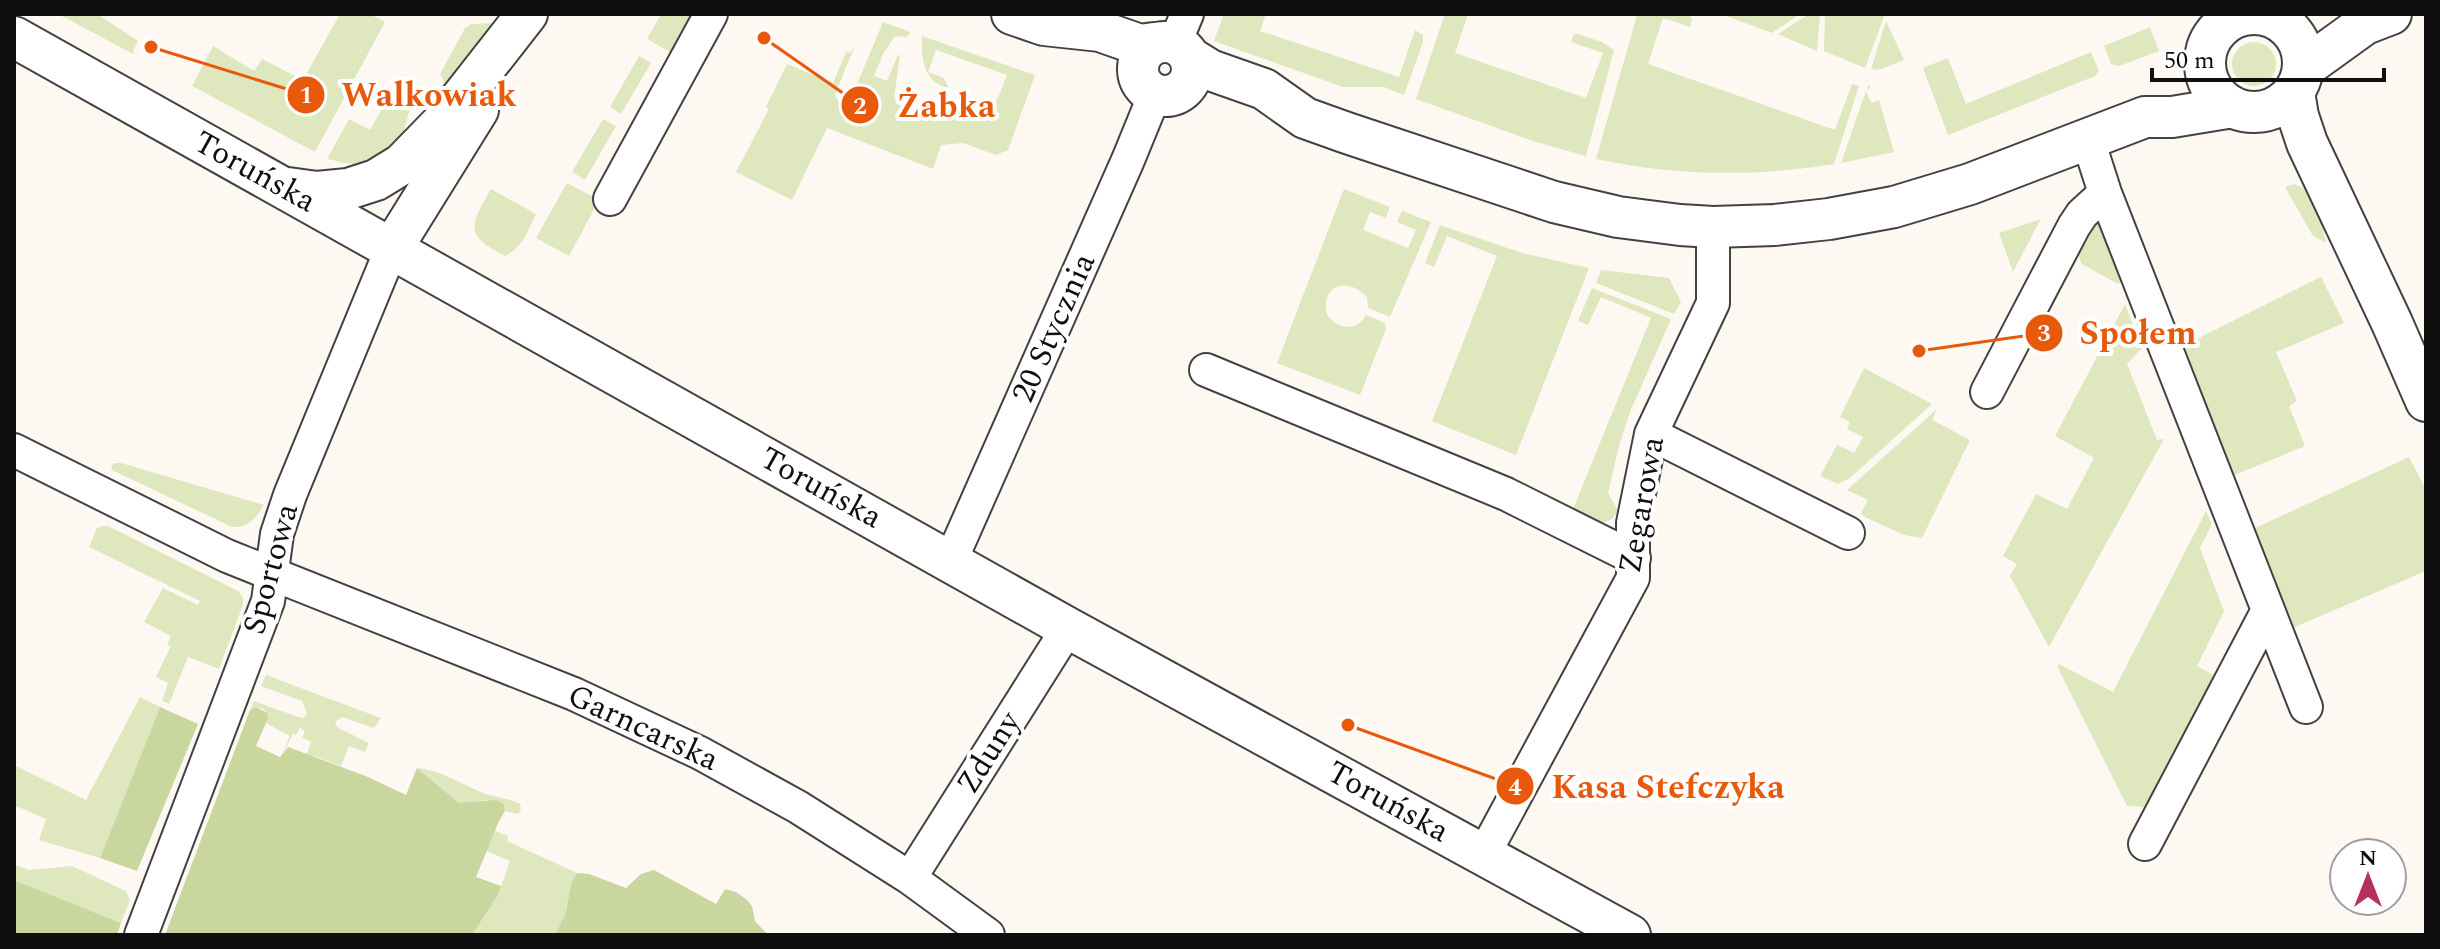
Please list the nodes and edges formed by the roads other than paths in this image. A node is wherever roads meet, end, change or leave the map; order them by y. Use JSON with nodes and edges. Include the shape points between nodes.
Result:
{"nodes":[{"id":1,"x":527,"y":14,"type":"edge"},
{"id":2,"x":711,"y":14,"type":"edge"},
{"id":3,"x":2261,"y":17,"type":"edge"},
{"id":4,"x":2378,"y":19,"type":"edge"},
{"id":5,"x":1028,"y":20,"type":"edge"},
{"id":6,"x":14,"y":37,"type":"edge"},
{"id":7,"x":2207,"y":39,"type":"edge"},
{"id":8,"x":1168,"y":61,"type":"edge"},
{"id":9,"x":2299,"y":80,"type":"junction"},
{"id":10,"x":2233,"y":107,"type":"junction"},
{"id":11,"x":2145,"y":117,"type":"junction"},
{"id":12,"x":2088,"y":140,"type":"junction"},
{"id":13,"x":284,"y":188,"type":"junction"},
{"id":14,"x":2105,"y":193,"type":"junction"},
{"id":15,"x":610,"y":199,"type":"dead end"},
{"id":16,"x":1713,"y":227,"type":"junction"},
{"id":17,"x":391,"y":250,"type":"junction"},
{"id":18,"x":1206,"y":370,"type":"dead end"},
{"id":19,"x":1987,"y":392,"type":"dead end"},
{"id":20,"x":2426,"y":401,"type":"edge"},
{"id":21,"x":1651,"y":434,"type":"junction"},
{"id":22,"x":14,"y":450,"type":"edge"},
{"id":23,"x":1848,"y":533,"type":"dead end"},
{"id":24,"x":951,"y":560,"type":"junction"},
{"id":25,"x":1634,"y":568,"type":"junction"},
{"id":26,"x":272,"y":573,"type":"junction"},
{"id":27,"x":2267,"y":612,"type":"junction"},
{"id":28,"x":1068,"y":628,"type":"junction"},
{"id":29,"x":2306,"y":707,"type":"dead end"},
{"id":30,"x":2145,"y":844,"type":"dead end"},
{"id":31,"x":1484,"y":854,"type":"junction"},
{"id":32,"x":910,"y":878,"type":"junction"},
{"id":33,"x":141,"y":935,"type":"edge"},
{"id":34,"x":988,"y":935,"type":"edge"},
{"id":35,"x":1630,"y":935,"type":"edge"}],
"edges":[{"from":1,"to":13,"type":"street","via":[[440,125],[402,164],[348,189]]},
{"from":1,"to":17,"type":"street","via":[[475,115]]},
{"from":2,"to":15,"type":"street"},
{"from":3,"to":4,"type":"street"},
{"from":3,"to":7,"type":"street","via":[[2226,24]]},
{"from":3,"to":9,"type":"street","via":[[2295,36],[2302,51]]},
{"from":4,"to":9,"type":"street"},
{"from":5,"to":8,"type":"street","via":[[1100,31]]},
{"from":6,"to":13,"type":"street","name":"Toruńska"},
{"from":7,"to":10,"type":"street","via":[[2207,75],[2212,88]]},
{"from":7,"to":11,"type":"street"},
{"from":8,"to":16,"type":"street","via":[[1201,95],[1255,114],[1305,118],[1554,202],[1618,217]]},
{"from":8,"to":24,"type":"street","name":"20 Stycznia"},
{"from":9,"to":10,"type":"street","via":[[2285,102],[2273,109],[2246,112]]},
{"from":9,"to":20,"type":"street","via":[[2298,116],[2307,143]]},
{"from":10,"to":11,"type":"street"},
{"from":11,"to":12,"type":"street"},
{"from":12,"to":14,"type":"street"},
{"from":12,"to":16,"type":"street","via":[[1894,207],[1775,225]]},
{"from":13,"to":17,"type":"street","name":"Toruńska"},
{"from":14,"to":19,"type":"street","via":[[2074,226]]},
{"from":14,"to":27,"type":"street"},
{"from":16,"to":21,"type":"street","name":"Zegarowa","via":[[1713,303]]},
{"from":17,"to":24,"type":"street","name":"Toruńska"},
{"from":17,"to":26,"type":"street","name":"Sportowa","via":[[290,495]]},
{"from":18,"to":25,"type":"street","via":[[1506,494]]},
{"from":21,"to":23,"type":"street"},
{"from":21,"to":25,"type":"street","name":"Zegarowa","via":[[1633,523]]},
{"from":22,"to":26,"type":"street","name":"Garncarska","via":[[227,556]]},
{"from":24,"to":28,"type":"street","name":"Toruńska"},
{"from":25,"to":31,"type":"street","name":"Zegarowa"},
{"from":26,"to":32,"type":"street","name":"Garncarska","via":[[574,694],[688,747],[798,807]]},
{"from":26,"to":33,"type":"street","name":"Sportowa","via":[[268,601]]},
{"from":27,"to":29,"type":"street"},
{"from":27,"to":30,"type":"street"},
{"from":28,"to":31,"type":"street","name":"Toruńska"},
{"from":28,"to":32,"type":"street","name":"Zduny"},
{"from":31,"to":35,"type":"street","name":"Toruńska"},
{"from":32,"to":34,"type":"street","name":"Garncarska"}]}
